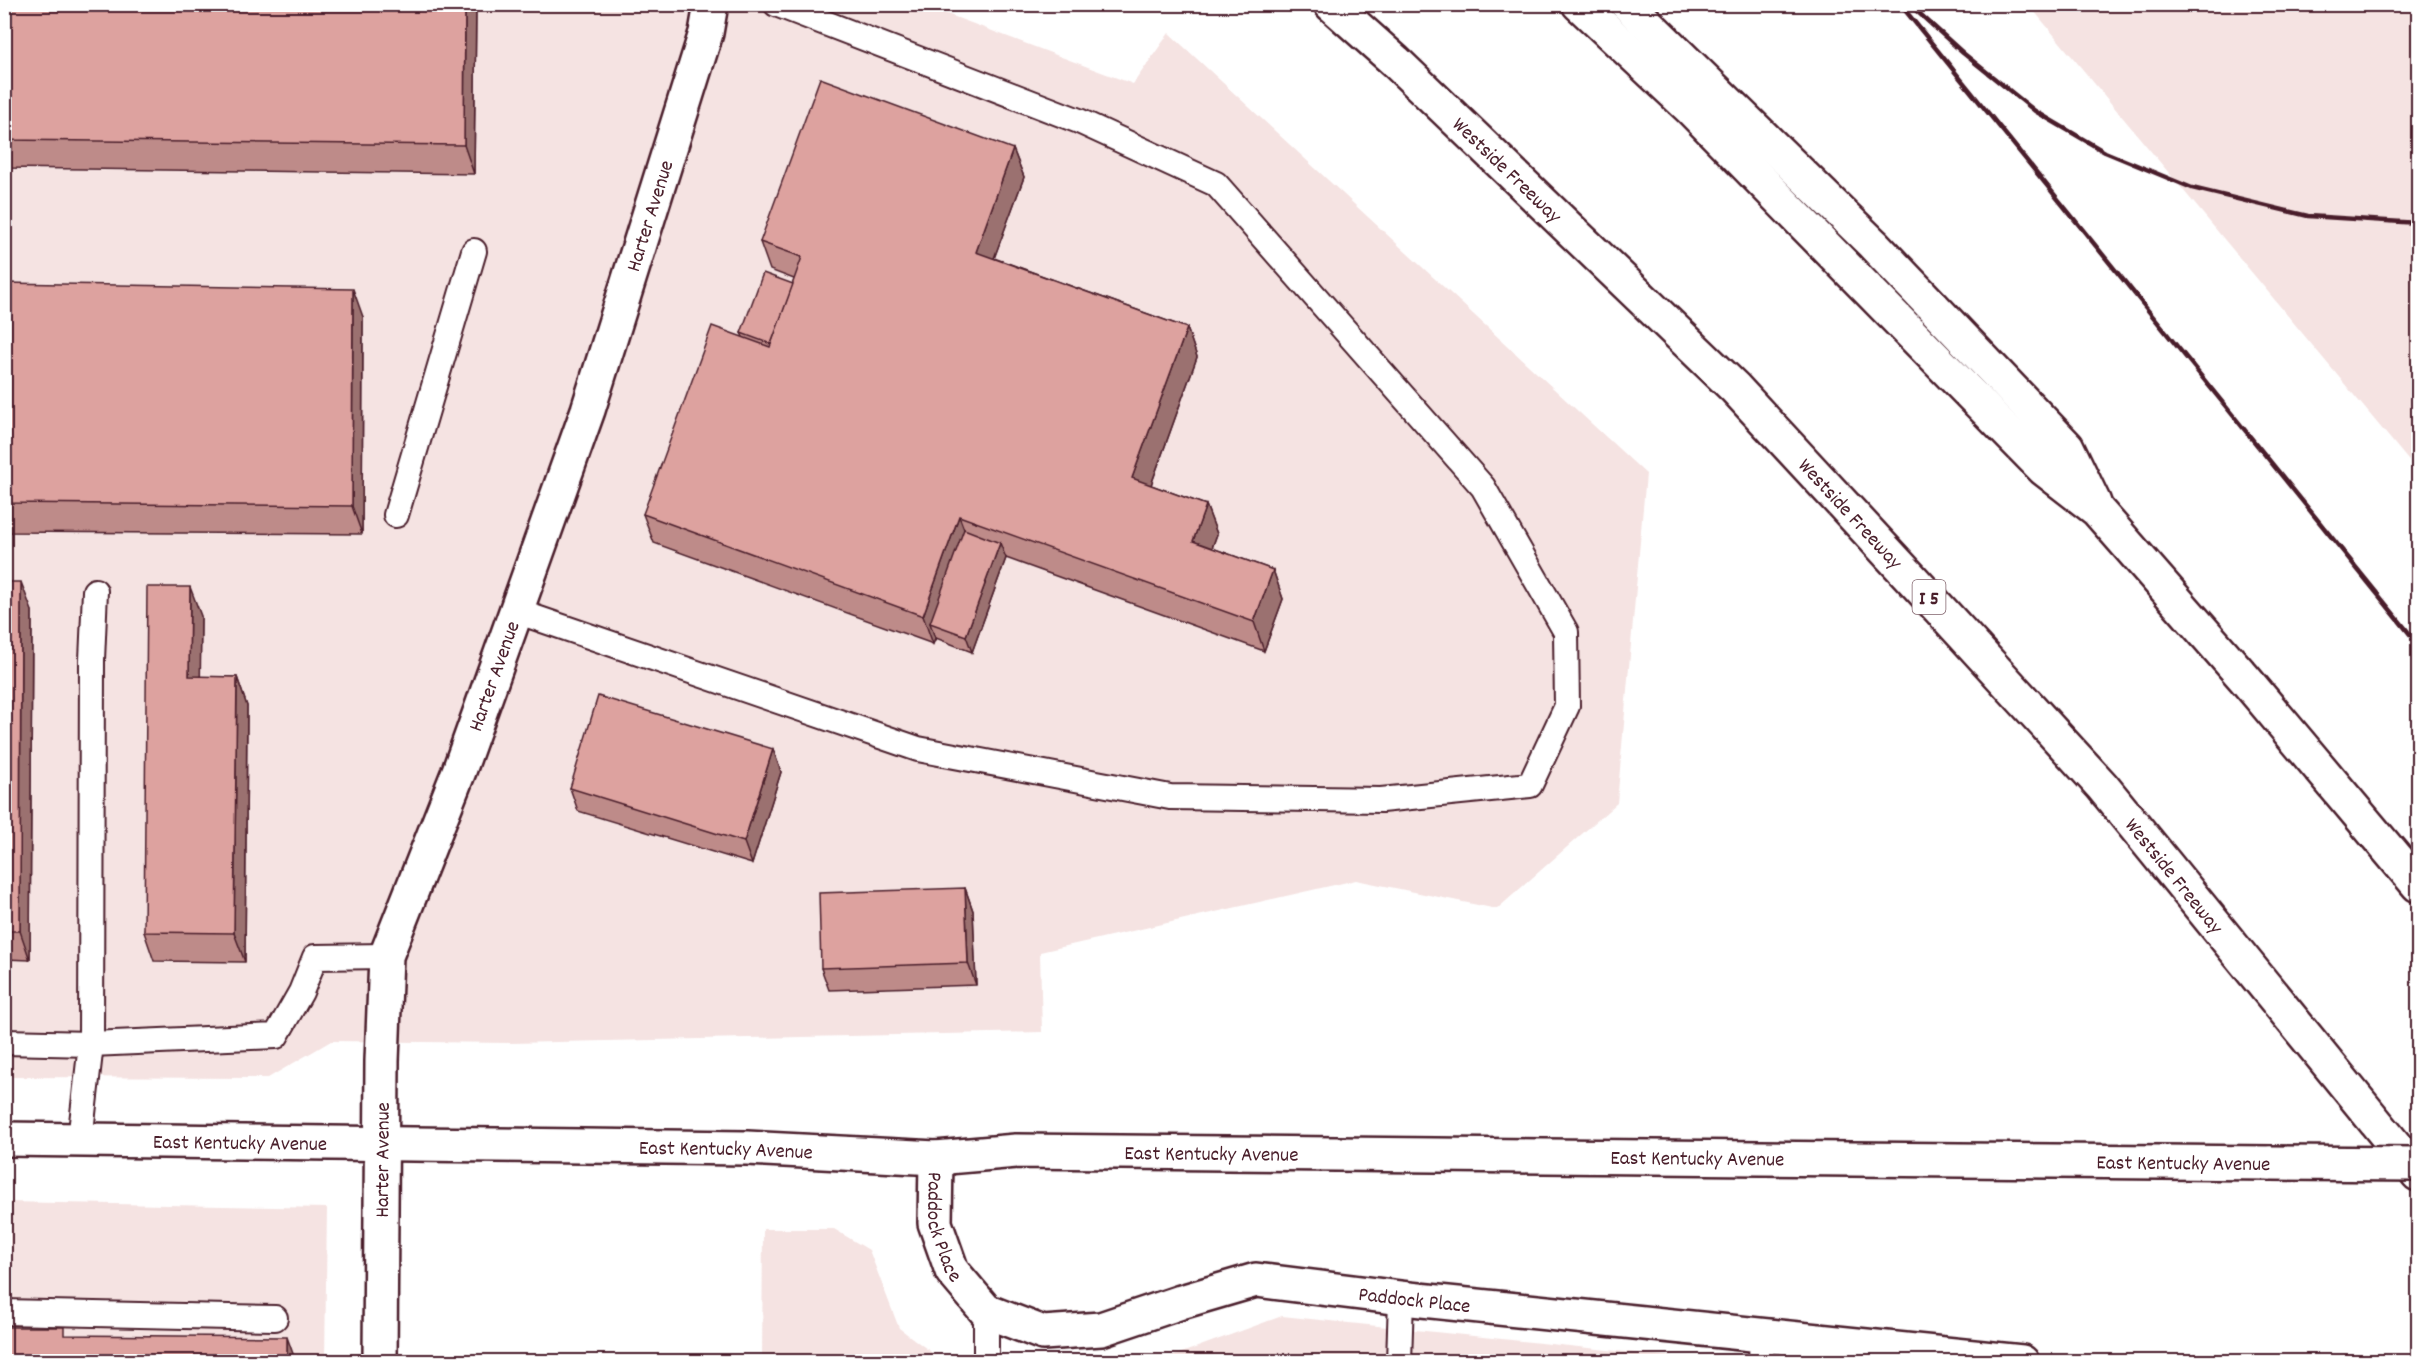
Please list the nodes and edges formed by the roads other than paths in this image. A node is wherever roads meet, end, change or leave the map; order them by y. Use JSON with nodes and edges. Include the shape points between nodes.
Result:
{"nodes":[{"id":1,"x":711,"y":4,"type":"edge"},
{"id":2,"x":776,"y":4,"type":"edge"},
{"id":3,"x":1306,"y":4,"type":"edge"},
{"id":4,"x":1331,"y":4,"type":"edge"},
{"id":5,"x":1579,"y":4,"type":"edge"},
{"id":6,"x":1627,"y":4,"type":"edge"},
{"id":7,"x":1395,"y":61,"type":"junction"},
{"id":8,"x":474,"y":251,"type":"dead end"},
{"id":9,"x":2097,"y":510,"type":"junction"},
{"id":10,"x":396,"y":515,"type":"dead end"},
{"id":11,"x":95,"y":591,"type":"dead end"},
{"id":12,"x":516,"y":611,"type":"junction"},
{"id":13,"x":2418,"y":885,"type":"edge"},
{"id":14,"x":387,"y":956,"type":"junction"},
{"id":15,"x":4,"y":1042,"type":"edge"},
{"id":16,"x":91,"y":1044,"type":"junction"},
{"id":17,"x":4,"y":1139,"type":"edge"},
{"id":18,"x":81,"y":1140,"type":"junction"},
{"id":19,"x":382,"y":1142,"type":"junction"},
{"id":20,"x":936,"y":1158,"type":"junction"},
{"id":21,"x":2418,"y":1164,"type":"edge"},
{"id":22,"x":2418,"y":1174,"type":"edge"},
{"id":23,"x":1401,"y":1298,"type":"junction"},
{"id":24,"x":986,"y":1311,"type":"junction"},
{"id":25,"x":4,"y":1312,"type":"edge"},
{"id":26,"x":275,"y":1318,"type":"dead end"},
{"id":27,"x":1762,"y":1348,"type":"edge"},
{"id":28,"x":380,"y":1362,"type":"edge"},
{"id":29,"x":986,"y":1362,"type":"edge"},
{"id":30,"x":1399,"y":1362,"type":"edge"},
{"id":31,"x":2022,"y":1362,"type":"edge"}],
"edges":[{"from":1,"to":12,"type":"main road","name":"Harter Avenue","via":[[706,33],[588,410]]},
{"from":2,"to":12,"type":"lane","via":[[1079,121],[1216,184],[1483,487],[1566,632],[1567,706],[1530,785],[1382,800],[1170,797],[918,749]]},
{"from":3,"to":7,"type":"main road"},
{"from":4,"to":7,"type":"main road","name":"Westside Freeway","number":"I 5"},
{"from":5,"to":9,"type":"main road","via":[[1691,109],[2044,469]]},
{"from":6,"to":9,"type":"main road","via":[[1873,244],[2067,447]]},
{"from":7,"to":22,"type":"main road","name":"Westside Freeway","number":"I 5","via":[[1735,388],[1913,580],[2102,786]]},
{"from":8,"to":10,"type":"lane"},
{"from":9,"to":13,"type":"main road"},
{"from":11,"to":16,"type":"lane"},
{"from":12,"to":14,"type":"main road","name":"Harter Avenue"},
{"from":14,"to":16,"type":"lane","via":[[315,957],[276,1036]]},
{"from":14,"to":19,"type":"main road","name":"Harter Avenue"},
{"from":15,"to":16,"type":"lane"},
{"from":16,"to":18,"type":"lane"},
{"from":17,"to":18,"type":"main road","name":"East Kentucky Avenue"},
{"from":18,"to":19,"type":"main road","name":"East Kentucky Avenue"},
{"from":19,"to":20,"type":"main road","name":"East Kentucky Avenue","via":[[747,1148]]},
{"from":19,"to":28,"type":"main road","name":"Harter Avenue"},
{"from":20,"to":21,"type":"main road","name":"East Kentucky Avenue","bridge":true,"via":[[1028,1151]]},
{"from":20,"to":24,"type":"main road","name":"Paddock Place","via":[[935,1223],[952,1271]]},
{"from":23,"to":24,"type":"main road","name":"Paddock Place","via":[[1256,1280],[1101,1329],[1043,1333]]},
{"from":23,"to":27,"type":"main road","name":"Paddock Place"},
{"from":23,"to":30,"type":"lane"},
{"from":24,"to":29,"type":"lane"},
{"from":25,"to":26,"type":"lane"},
{"from":27,"to":31,"type":"main road","name":"Paddock Place"}]}
